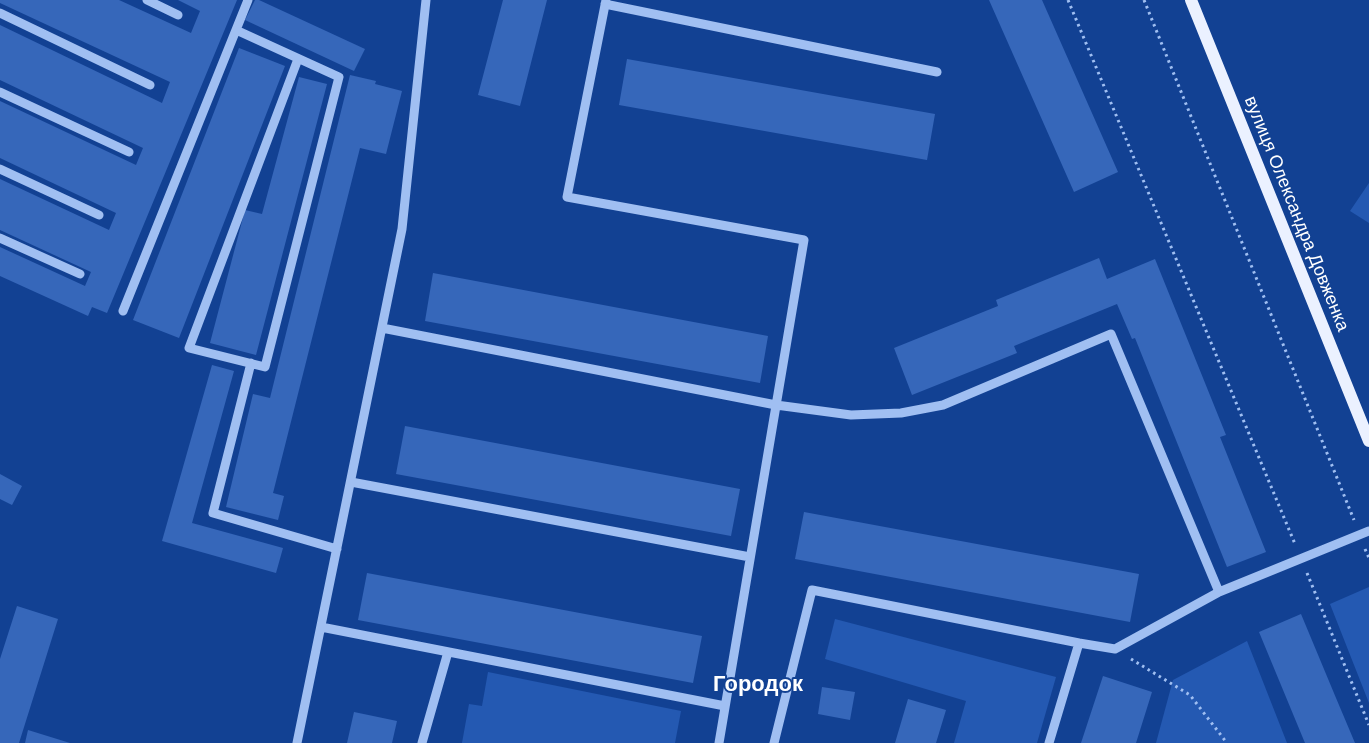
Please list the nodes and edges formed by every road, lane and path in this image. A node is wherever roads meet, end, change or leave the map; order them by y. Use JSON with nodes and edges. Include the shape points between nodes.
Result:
{"nodes":[{"id":1,"x":146,"y":0,"type":"edge"},
{"id":2,"x":248,"y":0,"type":"edge"},
{"id":3,"x":426,"y":0,"type":"edge"},
{"id":4,"x":1068,"y":0,"type":"edge"},
{"id":5,"x":1144,"y":0,"type":"edge"},
{"id":6,"x":1191,"y":0,"type":"edge"},
{"id":7,"x":606,"y":2,"type":"edge"},
{"id":8,"x":0,"y":13,"type":"edge"},
{"id":9,"x":178,"y":15,"type":"dead end"},
{"id":10,"x":236,"y":30,"type":"junction"},
{"id":11,"x":298,"y":58,"type":"junction"},
{"id":12,"x":937,"y":72,"type":"dead end"},
{"id":13,"x":150,"y":85,"type":"dead end"},
{"id":14,"x":0,"y":92,"type":"edge"},
{"id":15,"x":129,"y":152,"type":"dead end"},
{"id":16,"x":0,"y":168,"type":"edge"},
{"id":17,"x":100,"y":215,"type":"dead end"},
{"id":18,"x":0,"y":238,"type":"edge"},
{"id":19,"x":80,"y":274,"type":"dead end"},
{"id":20,"x":123,"y":311,"type":"dead end"},
{"id":21,"x":382,"y":328,"type":"junction"},
{"id":22,"x":251,"y":363,"type":"junction"},
{"id":23,"x":776,"y":405,"type":"junction"},
{"id":24,"x":1369,"y":441,"type":"edge"},
{"id":25,"x":351,"y":482,"type":"junction"},
{"id":26,"x":1369,"y":531,"type":"edge"},
{"id":27,"x":1360,"y":535,"type":"junction"},
{"id":28,"x":337,"y":549,"type":"junction"},
{"id":29,"x":750,"y":557,"type":"junction"},
{"id":30,"x":1301,"y":558,"type":"junction"},
{"id":31,"x":1369,"y":558,"type":"edge"},
{"id":32,"x":1219,"y":592,"type":"junction"},
{"id":33,"x":321,"y":627,"type":"junction"},
{"id":34,"x":1080,"y":643,"type":"junction"},
{"id":35,"x":1115,"y":649,"type":"junction"},
{"id":36,"x":448,"y":652,"type":"junction"},
{"id":37,"x":725,"y":706,"type":"junction"},
{"id":38,"x":1369,"y":725,"type":"edge"},
{"id":39,"x":297,"y":743,"type":"edge"},
{"id":40,"x":422,"y":743,"type":"edge"},
{"id":41,"x":719,"y":743,"type":"edge"},
{"id":42,"x":774,"y":743,"type":"edge"},
{"id":43,"x":1049,"y":743,"type":"edge"},
{"id":44,"x":1227,"y":743,"type":"edge"}],
"edges":[{"from":1,"to":9,"type":"lane"},
{"from":2,"to":10,"type":"lane"},
{"from":3,"to":21,"type":"lane","via":[[402,229]]},
{"from":4,"to":30,"type":"path"},
{"from":5,"to":27,"type":"path"},
{"from":6,"to":24,"type":"main road","name":"вулиця Олександра Довженка"},
{"from":7,"to":12,"type":"lane"},
{"from":7,"to":23,"type":"lane","via":[[567,196],[804,240]]},
{"from":8,"to":13,"type":"lane"},
{"from":10,"to":11,"type":"lane"},
{"from":10,"to":20,"type":"lane"},
{"from":11,"to":22,"type":"lane","via":[[339,77],[265,367]]},
{"from":11,"to":22,"type":"lane","via":[[189,348]]},
{"from":14,"to":15,"type":"lane"},
{"from":16,"to":17,"type":"lane"},
{"from":18,"to":19,"type":"lane"},
{"from":21,"to":23,"type":"lane"},
{"from":21,"to":25,"type":"lane"},
{"from":22,"to":28,"type":"lane","via":[[213,513]]},
{"from":23,"to":29,"type":"lane"},
{"from":23,"to":32,"type":"lane","via":[[851,415],[901,413],[943,405],[1111,334]]},
{"from":25,"to":28,"type":"lane"},
{"from":25,"to":29,"type":"lane"},
{"from":26,"to":27,"type":"lane"},
{"from":27,"to":30,"type":"lane"},
{"from":27,"to":31,"type":"path"},
{"from":28,"to":33,"type":"lane"},
{"from":29,"to":37,"type":"lane"},
{"from":30,"to":32,"type":"lane"},
{"from":30,"to":38,"type":"path"},
{"from":32,"to":35,"type":"lane"},
{"from":33,"to":36,"type":"lane"},
{"from":33,"to":39,"type":"lane"},
{"from":34,"to":35,"type":"lane"},
{"from":34,"to":42,"type":"lane","via":[[812,590]]},
{"from":34,"to":43,"type":"lane"},
{"from":35,"to":44,"type":"path","via":[[1190,695]]},
{"from":36,"to":37,"type":"lane"},
{"from":36,"to":40,"type":"lane"},
{"from":37,"to":41,"type":"lane"}]}
